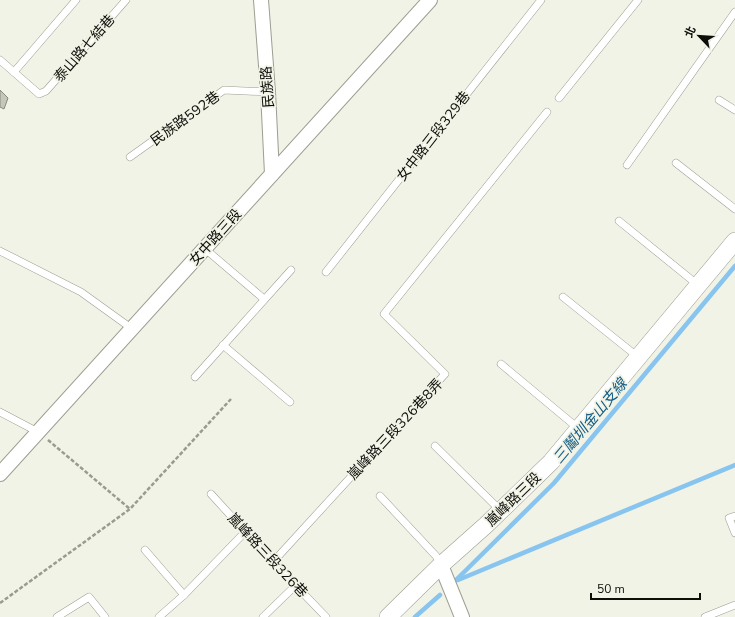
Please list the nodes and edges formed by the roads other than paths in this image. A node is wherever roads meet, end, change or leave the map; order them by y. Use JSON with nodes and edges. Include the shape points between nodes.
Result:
{"nodes":[{"id":1,"x":76,"y":0,"type":"edge"},
{"id":2,"x":126,"y":0,"type":"edge"},
{"id":3,"x":261,"y":0,"type":"edge"},
{"id":4,"x":430,"y":0,"type":"edge"},
{"id":5,"x":541,"y":0,"type":"edge"},
{"id":6,"x":638,"y":0,"type":"edge"},
{"id":7,"x":735,"y":12,"type":"edge"},
{"id":8,"x":0,"y":60,"type":"edge"},
{"id":9,"x":14,"y":72,"type":"junction"},
{"id":10,"x":268,"y":92,"type":"junction"},
{"id":11,"x":559,"y":98,"type":"dead end"},
{"id":12,"x":719,"y":100,"type":"dead end"},
{"id":13,"x":735,"y":110,"type":"edge"},
{"id":14,"x":547,"y":112,"type":"dead end"},
{"id":15,"x":130,"y":157,"type":"dead end"},
{"id":16,"x":676,"y":163,"type":"dead end"},
{"id":17,"x":626,"y":165,"type":"dead end"},
{"id":18,"x":272,"y":174,"type":"junction"},
{"id":19,"x":735,"y":209,"type":"edge"},
{"id":20,"x":619,"y":221,"type":"dead end"},
{"id":21,"x":735,"y":241,"type":"edge"},
{"id":22,"x":204,"y":248,"type":"junction"},
{"id":23,"x":0,"y":251,"type":"edge"},
{"id":24,"x":291,"y":270,"type":"dead end"},
{"id":25,"x":326,"y":272,"type":"dead end"},
{"id":26,"x":698,"y":285,"type":"junction"},
{"id":27,"x":563,"y":297,"type":"dead end"},
{"id":28,"x":264,"y":299,"type":"junction"},
{"id":29,"x":131,"y":328,"type":"junction"},
{"id":30,"x":223,"y":345,"type":"junction"},
{"id":31,"x":638,"y":357,"type":"junction"},
{"id":32,"x":501,"y":364,"type":"dead end"},
{"id":33,"x":195,"y":376,"type":"dead end"},
{"id":34,"x":290,"y":402,"type":"dead end"},
{"id":35,"x":0,"y":412,"type":"edge"},
{"id":36,"x":579,"y":429,"type":"junction"},
{"id":37,"x":38,"y":432,"type":"junction"},
{"id":38,"x":435,"y":446,"type":"dead end"},
{"id":39,"x":0,"y":474,"type":"edge"},
{"id":40,"x":211,"y":494,"type":"dead end"},
{"id":41,"x":380,"y":496,"type":"dead end"},
{"id":42,"x":501,"y":511,"type":"junction"},
{"id":43,"x":735,"y":516,"type":"edge"},
{"id":44,"x":246,"y":531,"type":"junction"},
{"id":45,"x":735,"y":533,"type":"edge"},
{"id":46,"x":145,"y":550,"type":"dead end"},
{"id":47,"x":273,"y":562,"type":"junction"},
{"id":48,"x":441,"y":565,"type":"junction"},
{"id":49,"x":296,"y":585,"type":"junction"},
{"id":50,"x":184,"y":595,"type":"junction"},
{"id":51,"x":735,"y":605,"type":"edge"},
{"id":52,"x":57,"y":617,"type":"edge"},
{"id":53,"x":105,"y":617,"type":"edge"},
{"id":54,"x":159,"y":617,"type":"edge"},
{"id":55,"x":263,"y":617,"type":"edge"},
{"id":56,"x":326,"y":617,"type":"edge"},
{"id":57,"x":388,"y":617,"type":"edge"},
{"id":58,"x":462,"y":617,"type":"edge"},
{"id":59,"x":705,"y":617,"type":"edge"}],
"edges":[{"from":1,"to":9,"type":"lane"},
{"from":2,"to":9,"type":"lane","name":"泰山路七結巷","via":[[46,91],[39,94]]},
{"from":3,"to":10,"type":"street","name":"民族路"},
{"from":4,"to":18,"type":"street","name":"女中路三段"},
{"from":5,"to":25,"type":"lane","name":"女中路三段329巷"},
{"from":6,"to":11,"type":"lane"},
{"from":7,"to":17,"type":"lane"},
{"from":8,"to":9,"type":"lane"},
{"from":10,"to":15,"type":"lane","name":"民族路592巷","via":[[224,90]]},
{"from":10,"to":18,"type":"street","name":"民族路"},
{"from":12,"to":13,"type":"lane"},
{"from":14,"to":47,"type":"lane","name":"嵐峰路三段326巷8弄","via":[[384,314],[445,374]]},
{"from":16,"to":19,"type":"lane"},
{"from":18,"to":22,"type":"street","name":"女中路三段"},
{"from":20,"to":26,"type":"lane"},
{"from":21,"to":26,"type":"street","name":"嵐峰路三段"},
{"from":22,"to":28,"type":"lane"},
{"from":22,"to":29,"type":"street","name":"女中路三段"},
{"from":23,"to":29,"type":"lane","via":[[81,292]]},
{"from":24,"to":28,"type":"lane"},
{"from":26,"to":31,"type":"street","name":"嵐峰路三段"},
{"from":27,"to":31,"type":"lane"},
{"from":28,"to":30,"type":"lane"},
{"from":29,"to":37,"type":"street","name":"女中路三段"},
{"from":30,"to":33,"type":"lane"},
{"from":30,"to":34,"type":"lane"},
{"from":31,"to":36,"type":"street","name":"嵐峰路三段"},
{"from":32,"to":36,"type":"lane"},
{"from":35,"to":37,"type":"lane"},
{"from":36,"to":42,"type":"street","name":"嵐峰路三段","via":[[551,462]]},
{"from":37,"to":39,"type":"street","name":"女中路三段"},
{"from":38,"to":42,"type":"lane"},
{"from":40,"to":44,"type":"lane","name":"嵐峰路三段326巷"},
{"from":41,"to":48,"type":"lane","via":[[436,556]]},
{"from":42,"to":48,"type":"street","name":"嵐峰路三段"},
{"from":43,"to":45,"type":"lane","via":[[729,518]]},
{"from":44,"to":47,"type":"lane","name":"嵐峰路三段326巷"},
{"from":44,"to":50,"type":"lane"},
{"from":46,"to":50,"type":"lane"},
{"from":47,"to":49,"type":"lane","name":"嵐峰路三段326巷"},
{"from":48,"to":57,"type":"street","name":"嵐峰路三段"},
{"from":48,"to":58,"type":"street"},
{"from":49,"to":55,"type":"lane"},
{"from":49,"to":56,"type":"lane","name":"嵐峰路三段326巷"},
{"from":50,"to":54,"type":"lane"},
{"from":51,"to":59,"type":"lane"},
{"from":52,"to":53,"type":"lane","via":[[89,597]]}]}
